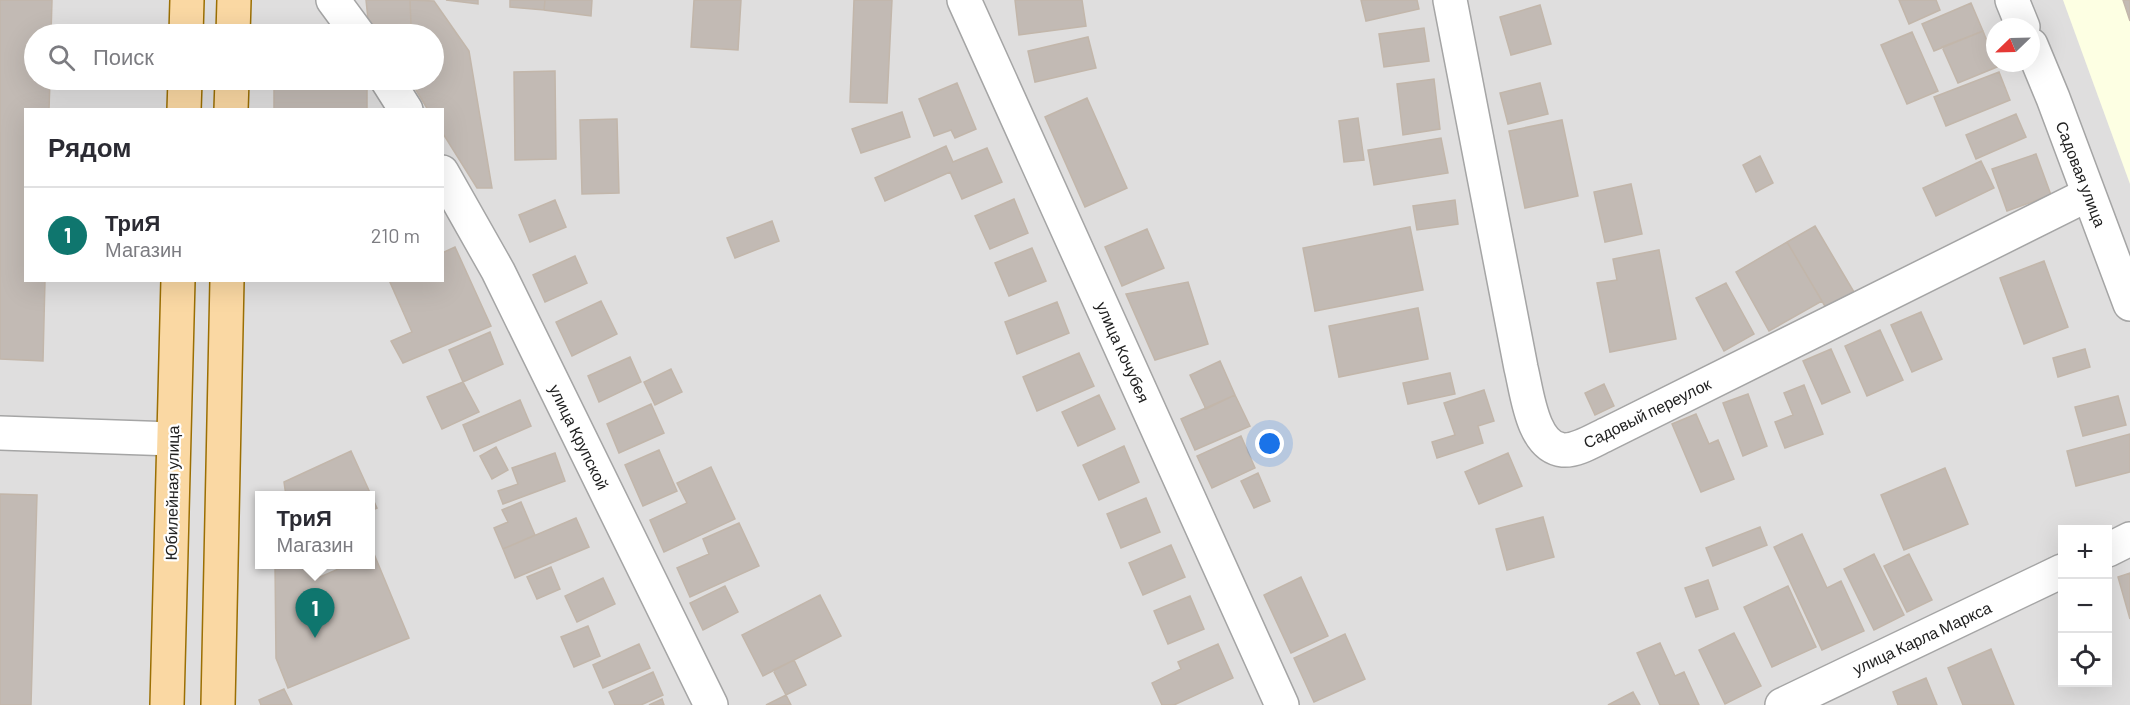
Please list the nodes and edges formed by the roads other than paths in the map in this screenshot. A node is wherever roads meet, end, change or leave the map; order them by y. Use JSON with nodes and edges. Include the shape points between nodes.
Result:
{"nodes":[{"id":1,"x":187,"y":0,"type":"edge"},
{"id":2,"x":234,"y":0,"type":"edge"},
{"id":3,"x":333,"y":0,"type":"edge"},
{"id":4,"x":964,"y":0,"type":"edge"},
{"id":5,"x":1450,"y":0,"type":"edge"},
{"id":6,"x":2012,"y":0,"type":"edge"},
{"id":7,"x":2020,"y":18,"type":"edge"},
{"id":8,"x":186,"y":24,"type":"edge"},
{"id":9,"x":233,"y":24,"type":"edge"},
{"id":10,"x":351,"y":24,"type":"edge"},
{"id":11,"x":2040,"y":68,"type":"edge"},
{"id":12,"x":185,"y":90,"type":"edge"},
{"id":13,"x":232,"y":90,"type":"edge"},
{"id":14,"x":393,"y":90,"type":"edge"},
{"id":15,"x":184,"y":108,"type":"edge"},
{"id":16,"x":231,"y":108,"type":"edge"},
{"id":17,"x":405,"y":108,"type":"edge"},
{"id":18,"x":444,"y":176,"type":"edge"},
{"id":19,"x":2089,"y":195,"type":"junction"},
{"id":20,"x":178,"y":282,"type":"edge"},
{"id":21,"x":227,"y":282,"type":"edge"},
{"id":22,"x":2130,"y":304,"type":"edge"},
{"id":23,"x":0,"y":433,"type":"edge"},
{"id":24,"x":173,"y":439,"type":"junction"},
{"id":25,"x":2130,"y":539,"type":"edge"},
{"id":26,"x":2112,"y":548,"type":"edge"},
{"id":27,"x":2058,"y":573,"type":"edge"},
{"id":28,"x":167,"y":705,"type":"edge"},
{"id":29,"x":218,"y":705,"type":"edge"},
{"id":30,"x":711,"y":705,"type":"edge"},
{"id":31,"x":1282,"y":705,"type":"edge"},
{"id":32,"x":1782,"y":705,"type":"edge"}],
"edges":[{"from":1,"to":8,"type":"main road"},
{"from":2,"to":9,"type":"main road"},
{"from":3,"to":10,"type":"street"},
{"from":4,"to":31,"type":"street","name":"улица Кочубея"},
{"from":5,"to":19,"type":"street","name":"Садовый переулок","via":[[1521,368],[1535,425],[1543,439],[1555,448],[1576,448],[1606,435]]},
{"from":6,"to":7,"type":"street"},
{"from":11,"to":19,"type":"street","name":"Садовая улица"},
{"from":12,"to":15,"type":"main road"},
{"from":13,"to":16,"type":"main road"},
{"from":14,"to":17,"type":"street"},
{"from":18,"to":30,"type":"street","name":"улица Крупской","via":[[498,271]]},
{"from":19,"to":22,"type":"street","name":"Садовая улица"},
{"from":20,"to":24,"type":"main road","name":"Юбилейная улица"},
{"from":21,"to":29,"type":"main road"},
{"from":23,"to":24,"type":"street"},
{"from":24,"to":28,"type":"main road","name":"Юбилейная улица"},
{"from":25,"to":26,"type":"street"},
{"from":27,"to":32,"type":"street","name":"улица Карла Маркса"}]}
